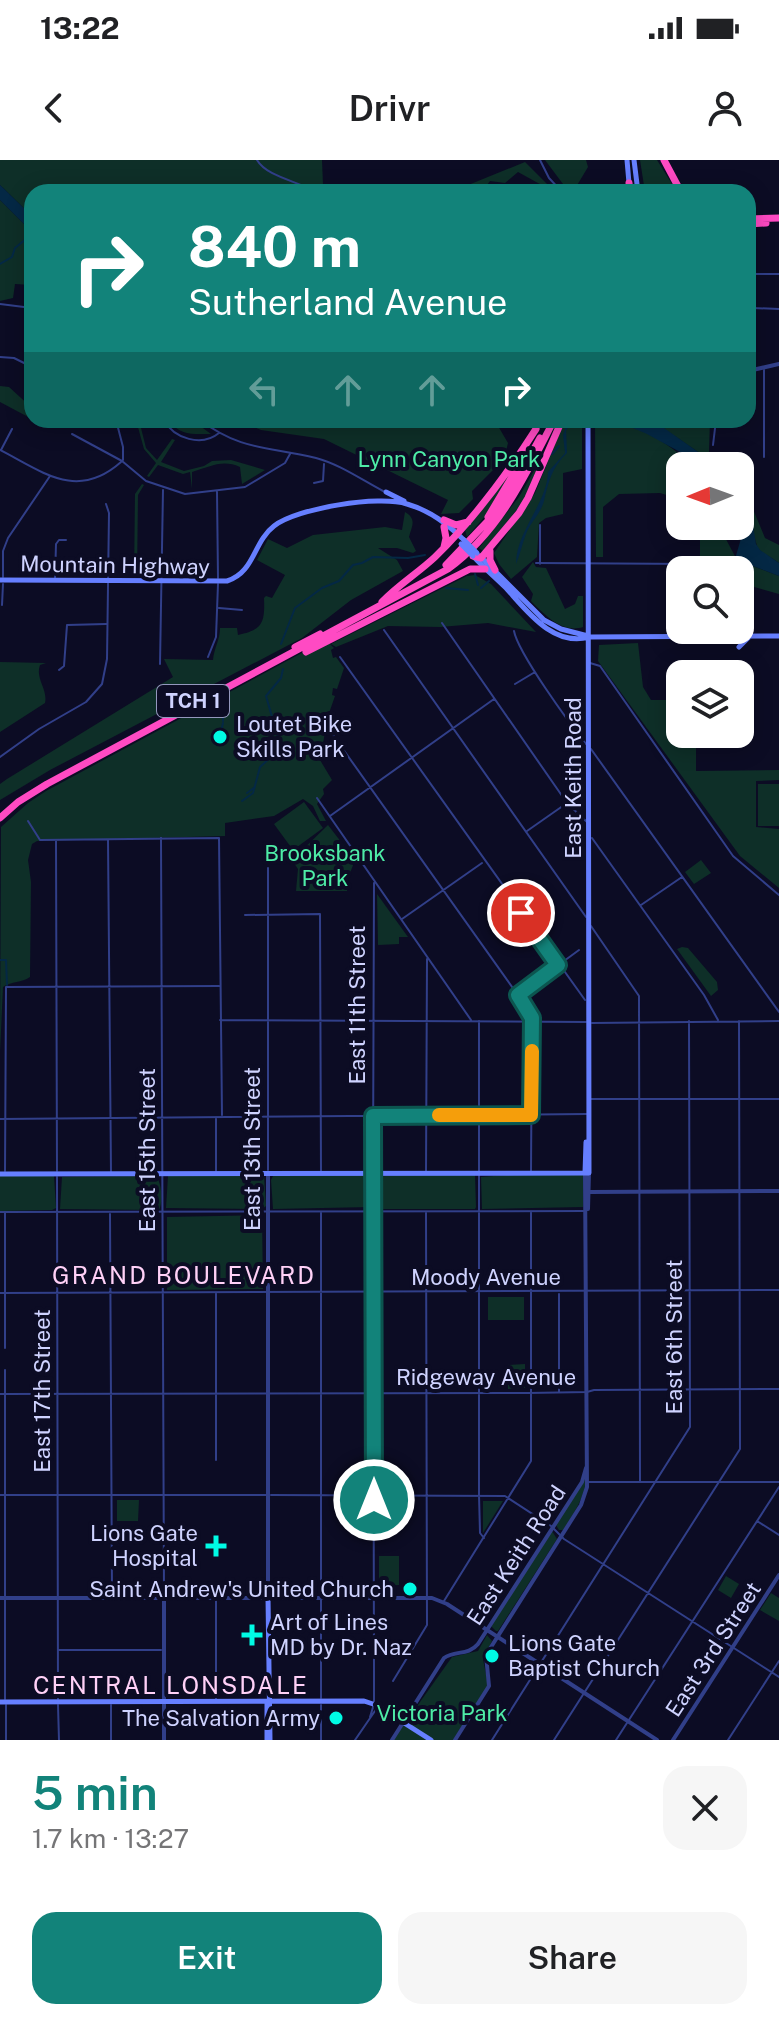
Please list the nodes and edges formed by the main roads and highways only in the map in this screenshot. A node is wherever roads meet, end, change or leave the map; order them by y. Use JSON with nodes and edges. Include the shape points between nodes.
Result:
{"nodes":[{"id":1,"x":627,"y":160,"type":"edge"},
{"id":2,"x":634,"y":160,"type":"edge"},
{"id":3,"x":664,"y":160,"type":"edge"},
{"id":4,"x":629,"y":184,"type":"edge"},
{"id":5,"x":637,"y":184,"type":"edge"},
{"id":6,"x":677,"y":184,"type":"edge"},
{"id":7,"x":756,"y":220,"type":"edge"},
{"id":8,"x":778,"y":220,"type":"edge"},
{"id":9,"x":544,"y":428,"type":"edge"},
{"id":10,"x":545,"y":428,"type":"edge"},
{"id":11,"x":545,"y":428,"type":"edge"},
{"id":12,"x":546,"y":428,"type":"edge"},
{"id":13,"x":547,"y":428,"type":"edge"},
{"id":14,"x":588,"y":428,"type":"edge"},
{"id":15,"x":386,"y":492,"type":"road end"},
{"id":16,"x":408,"y":504,"type":"junction"},
{"id":17,"x":469,"y":520,"type":"junction"},
{"id":18,"x":444,"y":524,"type":"junction"},
{"id":19,"x":478,"y":534,"type":"junction"},
{"id":20,"x":459,"y":539,"type":"junction"},
{"id":21,"x":443,"y":549,"type":"junction"},
{"id":22,"x":490,"y":549,"type":"junction"},
{"id":23,"x":477,"y":556,"type":"junction"},
{"id":24,"x":485,"y":569,"type":"junction"},
{"id":25,"x":495,"y":570,"type":"junction"},
{"id":26,"x":1,"y":580,"type":"edge"},
{"id":27,"x":382,"y":602,"type":"junction"},
{"id":28,"x":666,"y":635,"type":"edge"},
{"id":29,"x":754,"y":636,"type":"edge"},
{"id":30,"x":779,"y":636,"type":"edge"},
{"id":31,"x":589,"y":637,"type":"junction"},
{"id":32,"x":742,"y":644,"type":"edge"},
{"id":33,"x":739,"y":647,"type":"dead end"},
{"id":34,"x":263,"y":669,"type":"junction"},
{"id":35,"x":0,"y":811,"type":"edge"},
{"id":36,"x":0,"y":818,"type":"edge"},
{"id":37,"x":2,"y":1174,"type":"edge"},
{"id":38,"x":268,"y":1597,"type":"road end"},
{"id":39,"x":269,"y":1699,"type":"junction"},
{"id":40,"x":3,"y":1702,"type":"edge"},
{"id":41,"x":268,"y":1740,"type":"edge"},
{"id":42,"x":431,"y":1740,"type":"edge"}],
"edges":[{"from":1,"to":4,"type":"main road"},
{"from":2,"to":5,"type":"main road"},
{"from":3,"to":6,"type":"highway"},
{"from":7,"to":8,"type":"highway"},
{"from":9,"to":17,"type":"highway"},
{"from":10,"to":19,"type":"highway"},
{"from":11,"to":19,"type":"highway","number":"TCH 1","via":[[503,505]]},
{"from":12,"to":34,"type":"highway","number":"TCH 1","via":[[507,509],[467,555],[428,582]]},
{"from":13,"to":22,"type":"highway","via":[[528,498]]},
{"from":14,"to":31,"type":"main road","name":"East Keith Road"},
{"from":15,"to":16,"type":"main road"},
{"from":16,"to":18,"type":"main road","name":"Mountain Highway"},
{"from":16,"to":26,"type":"main road","name":"Mountain Highway","via":[[389,501],[292,516],[268,532],[244,573],[231,580]]},
{"from":17,"to":18,"type":"highway"},
{"from":17,"to":20,"type":"highway"},
{"from":18,"to":20,"type":"main road","name":"Mountain Highway"},
{"from":18,"to":21,"type":"highway"},
{"from":19,"to":27,"type":"highway","number":"TCH 1","via":[[446,566]]},
{"from":20,"to":21,"type":"highway"},
{"from":20,"to":23,"type":"main road","name":"Mountain Highway","bridge":true},
{"from":21,"to":27,"type":"highway"},
{"from":22,"to":23,"type":"highway"},
{"from":22,"to":25,"type":"highway"},
{"from":23,"to":24,"type":"main road","name":"Mountain Highway"},
{"from":23,"to":25,"type":"main road","name":"Mountain Highway"},
{"from":24,"to":31,"type":"main road","name":"Mountain Highway","via":[[541,625],[571,638]]},
{"from":24,"to":34,"type":"highway","via":[[470,569],[358,628]]},
{"from":25,"to":31,"type":"main road","name":"Mountain Highway","via":[[544,620]]},
{"from":27,"to":35,"type":"highway","number":"TCH 1","via":[[44,780]]},
{"from":28,"to":31,"type":"main road"},
{"from":29,"to":30,"type":"main road"},
{"from":31,"to":37,"type":"main road","name":"East Keith Road","via":[[587,1173]]},
{"from":32,"to":33,"type":"main road"},
{"from":34,"to":36,"type":"highway","number":"TCH 1","via":[[37,790]]},
{"from":38,"to":39,"type":"main road","name":"East 13th Street"},
{"from":39,"to":40,"type":"main road"},
{"from":39,"to":41,"type":"main road","name":"East 13th Street"},
{"from":39,"to":42,"type":"main road","via":[[364,1701]]}]}
